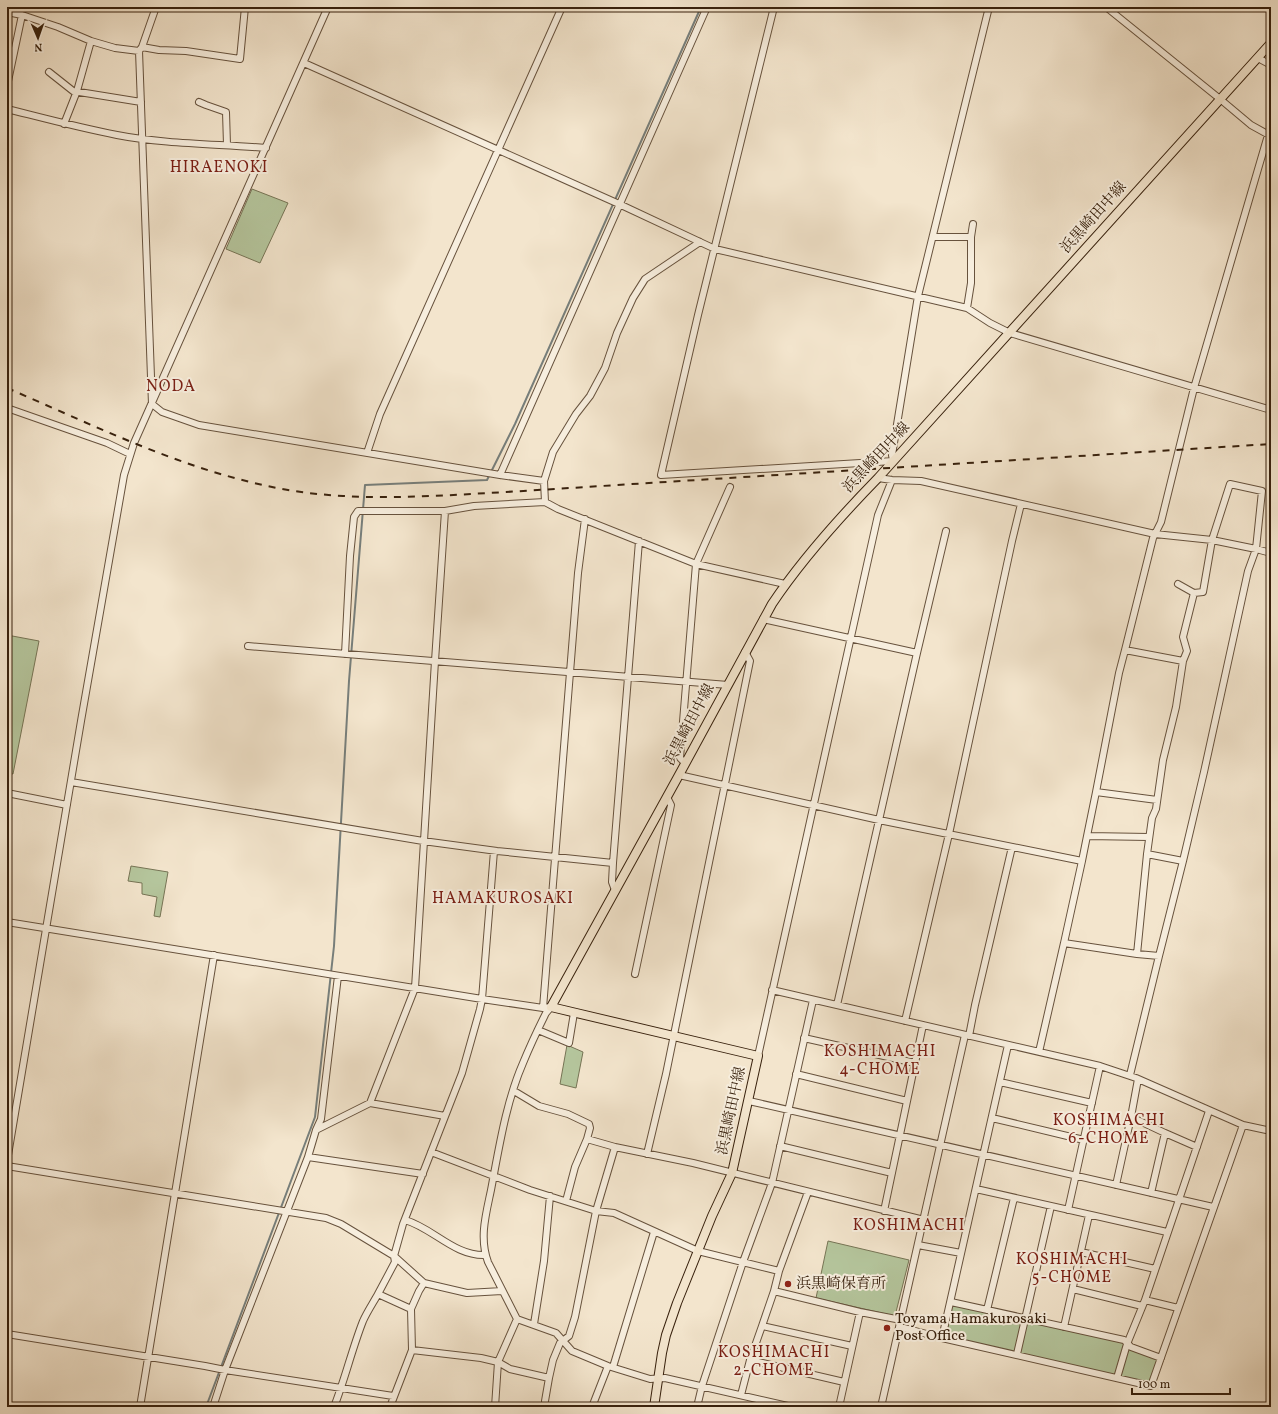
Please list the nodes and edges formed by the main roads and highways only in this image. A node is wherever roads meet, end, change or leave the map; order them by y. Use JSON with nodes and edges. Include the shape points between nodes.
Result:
{"nodes":[{"id":1,"x":1271,"y":43,"type":"edge"},
{"id":2,"x":654,"y":1407,"type":"edge"}],
"edges":[{"from":1,"to":2,"type":"main road","name":"浜黒崎田中線","via":[[846,512],[785,584],[763,619],[667,797],[547,1008],[758,1056],[732,1173],[698,1251],[666,1335]]}]}
